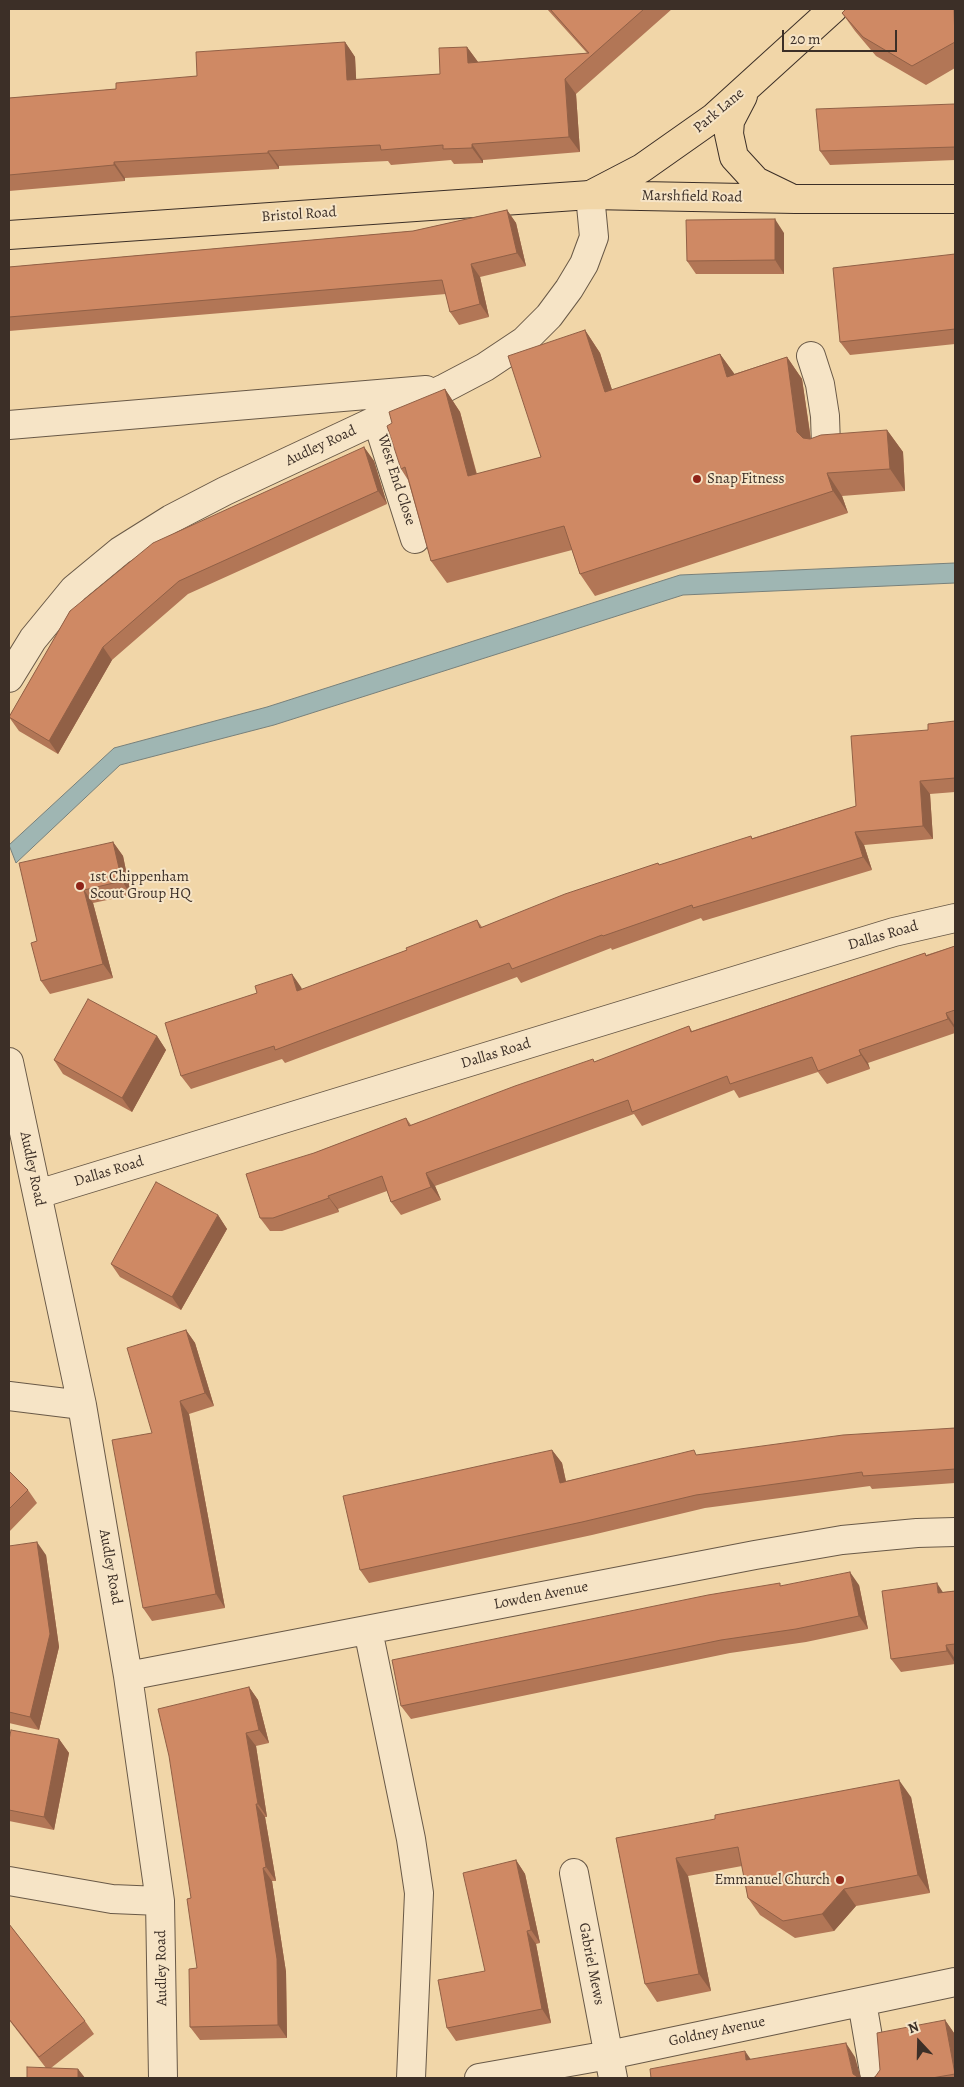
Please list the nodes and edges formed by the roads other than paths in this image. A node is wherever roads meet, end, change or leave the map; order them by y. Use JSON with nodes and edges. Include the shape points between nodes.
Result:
{"nodes":[{"id":1,"x":820,"y":13,"type":"edge"},
{"id":2,"x":753,"y":82,"type":"junction"},
{"id":3,"x":590,"y":195,"type":"junction"},
{"id":4,"x":795,"y":199,"type":"junction"},
{"id":5,"x":955,"y":199,"type":"edge"},
{"id":6,"x":9,"y":235,"type":"edge"},
{"id":7,"x":811,"y":356,"type":"dead end"},
{"id":8,"x":445,"y":388,"type":"junction"},
{"id":9,"x":377,"y":420,"type":"junction"},
{"id":10,"x":9,"y":426,"type":"edge"},
{"id":11,"x":826,"y":446,"type":"edge"},
{"id":12,"x":415,"y":539,"type":"edge"},
{"id":13,"x":9,"y":678,"type":"edge"},
{"id":14,"x":955,"y":918,"type":"edge"},
{"id":15,"x":9,"y":1062,"type":"edge"},
{"id":16,"x":38,"y":1194,"type":"junction"},
{"id":17,"x":9,"y":1396,"type":"edge"},
{"id":18,"x":82,"y":1405,"type":"junction"},
{"id":19,"x":955,"y":1532,"type":"edge"},
{"id":20,"x":368,"y":1630,"type":"junction"},
{"id":21,"x":128,"y":1676,"type":"junction"},
{"id":22,"x":574,"y":1873,"type":"dead end"},
{"id":23,"x":9,"y":1881,"type":"edge"},
{"id":24,"x":160,"y":1901,"type":"junction"},
{"id":25,"x":955,"y":1982,"type":"edge"},
{"id":26,"x":862,"y":2002,"type":"junction"},
{"id":27,"x":611,"y":2066,"type":"edge"},
{"id":28,"x":163,"y":2078,"type":"edge"},
{"id":29,"x":410,"y":2078,"type":"edge"},
{"id":30,"x":479,"y":2078,"type":"edge"},
{"id":31,"x":875,"y":2078,"type":"edge"}],
"edges":[{"from":1,"to":2,"type":"main road","name":"Park Lane"},
{"from":2,"to":3,"type":"main road","name":"Park Lane","via":[[675,147]]},
{"from":2,"to":4,"type":"main road","name":"Marshfield Road","via":[[730,121],[734,157],[756,181]]},
{"from":3,"to":4,"type":"main road","name":"Marshfield Road"},
{"from":3,"to":6,"type":"main road","name":"Bristol Road"},
{"from":3,"to":8,"type":"street","name":"Audley Road","via":[[594,237],[584,264],[549,316],[524,341]]},
{"from":4,"to":5,"type":"main road","name":"Marshfield Road"},
{"from":7,"to":11,"type":"street","via":[[820,384]]},
{"from":8,"to":9,"type":"street","name":"Audley Road"},
{"from":8,"to":10,"type":"street"},
{"from":9,"to":12,"type":"street","name":"West End Close"},
{"from":9,"to":13,"type":"street","name":"Audley Road","via":[[225,491],[120,551],[74,589],[33,639]]},
{"from":14,"to":16,"type":"street","name":"Dallas Road","via":[[894,932]]},
{"from":15,"to":16,"type":"street","name":"Audley Road"},
{"from":16,"to":18,"type":"street","name":"Audley Road"},
{"from":17,"to":18,"type":"street"},
{"from":18,"to":21,"type":"street","name":"Audley Road"},
{"from":19,"to":20,"type":"street","name":"Lowden Avenue","via":[[842,1540]]},
{"from":20,"to":21,"type":"street","name":"Lowden Avenue"},
{"from":20,"to":29,"type":"street","via":[[419,1893]]},
{"from":21,"to":24,"type":"street","name":"Audley Road"},
{"from":22,"to":27,"type":"street","name":"Gabriel Mews"},
{"from":23,"to":24,"type":"street","via":[[112,1899]]},
{"from":24,"to":28,"type":"street","name":"Audley Road"},
{"from":25,"to":26,"type":"street","name":"Goldney Avenue"},
{"from":26,"to":27,"type":"street","name":"Goldney Avenue"},
{"from":26,"to":31,"type":"street"},
{"from":27,"to":30,"type":"street","name":"Goldney Avenue"}]}
